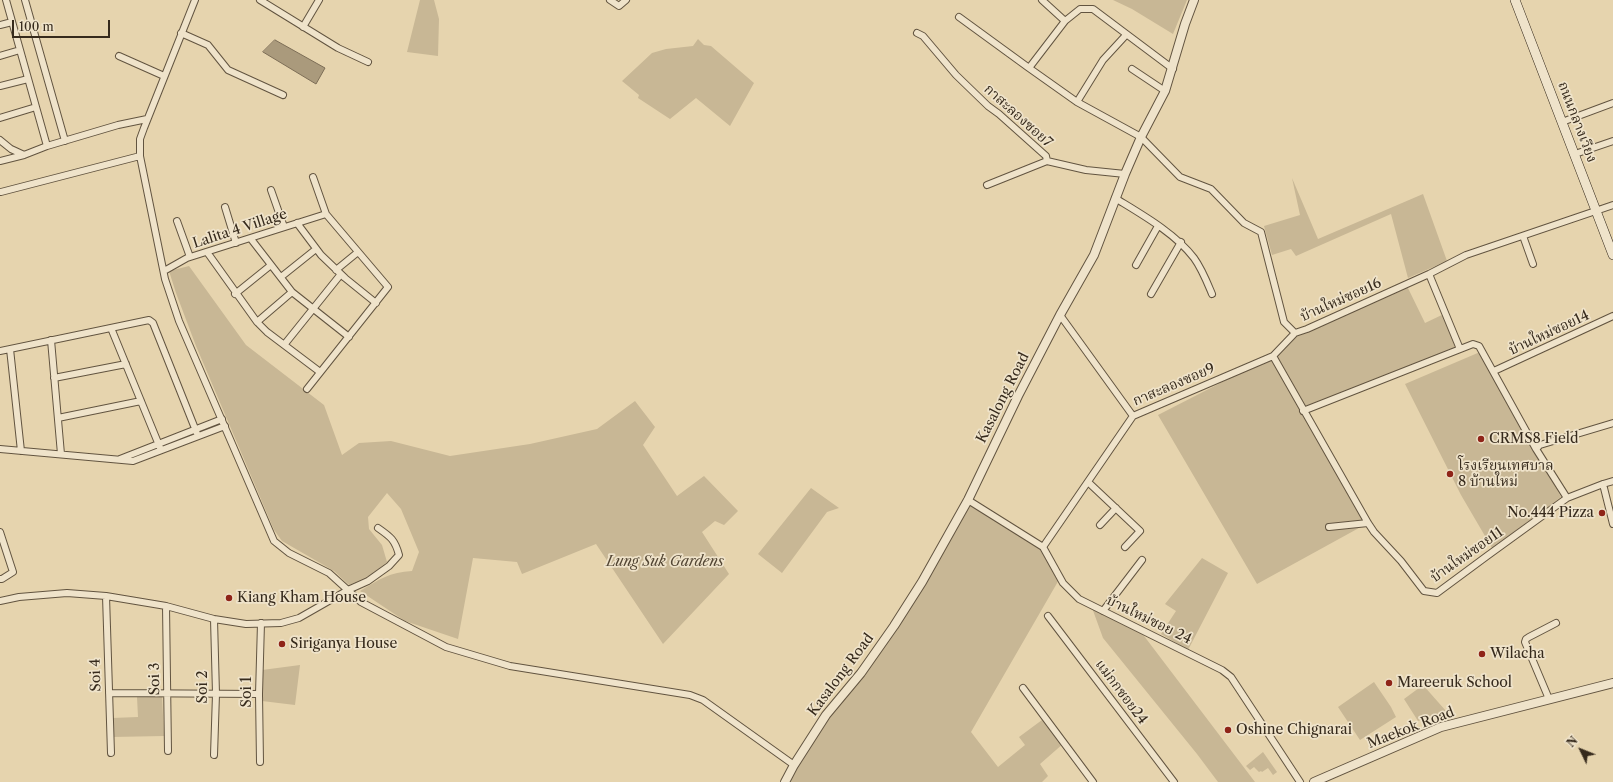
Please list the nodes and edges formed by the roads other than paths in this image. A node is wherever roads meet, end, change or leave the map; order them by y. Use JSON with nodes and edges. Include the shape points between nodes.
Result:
{"nodes":[{"id":1,"x":6,"y":0,"type":"edge"},
{"id":2,"x":25,"y":0,"type":"edge"},
{"id":3,"x":195,"y":0,"type":"edge"},
{"id":4,"x":319,"y":0,"type":"edge"},
{"id":5,"x":610,"y":0,"type":"edge"},
{"id":6,"x":626,"y":0,"type":"edge"},
{"id":7,"x":1042,"y":0,"type":"edge"},
{"id":8,"x":1194,"y":0,"type":"edge"},
{"id":9,"x":1514,"y":0,"type":"edge"},
{"id":10,"x":263,"y":1,"type":"edge"},
{"id":11,"x":959,"y":17,"type":"dead end"},
{"id":12,"x":1065,"y":21,"type":"junction"},
{"id":13,"x":12,"y":22,"type":"junction"},
{"id":14,"x":0,"y":25,"type":"edge"},
{"id":15,"x":303,"y":27,"type":"junction"},
{"id":16,"x":181,"y":33,"type":"junction"},
{"id":17,"x":917,"y":33,"type":"dead end"},
{"id":18,"x":1126,"y":35,"type":"junction"},
{"id":19,"x":20,"y":50,"type":"junction"},
{"id":20,"x":0,"y":56,"type":"edge"},
{"id":21,"x":119,"y":56,"type":"dead end"},
{"id":22,"x":368,"y":62,"type":"dead end"},
{"id":23,"x":1029,"y":68,"type":"junction"},
{"id":24,"x":1132,"y":68,"type":"dead end"},
{"id":25,"x":1173,"y":68,"type":"junction"},
{"id":26,"x":164,"y":76,"type":"junction"},
{"id":27,"x":28,"y":79,"type":"junction"},
{"id":28,"x":0,"y":86,"type":"edge"},
{"id":29,"x":1165,"y":91,"type":"junction"},
{"id":30,"x":282,"y":95,"type":"dead end"},
{"id":31,"x":1077,"y":102,"type":"junction"},
{"id":32,"x":1613,"y":103,"type":"edge"},
{"id":33,"x":36,"y":107,"type":"junction"},
{"id":34,"x":0,"y":118,"type":"edge"},
{"id":35,"x":147,"y":119,"type":"junction"},
{"id":36,"x":1562,"y":122,"type":"junction"},
{"id":37,"x":1141,"y":137,"type":"junction"},
{"id":38,"x":0,"y":140,"type":"edge"},
{"id":39,"x":65,"y":141,"type":"junction"},
{"id":40,"x":1613,"y":141,"type":"edge"},
{"id":41,"x":47,"y":146,"type":"junction"},
{"id":42,"x":1574,"y":154,"type":"junction"},
{"id":43,"x":24,"y":155,"type":"junction"},
{"id":44,"x":140,"y":156,"type":"junction"},
{"id":45,"x":0,"y":161,"type":"edge"},
{"id":46,"x":1048,"y":161,"type":"junction"},
{"id":47,"x":1125,"y":174,"type":"junction"},
{"id":48,"x":313,"y":178,"type":"dead end"},
{"id":49,"x":988,"y":184,"type":"dead end"},
{"id":50,"x":271,"y":190,"type":"dead end"},
{"id":51,"x":1,"y":192,"type":"edge"},
{"id":52,"x":1115,"y":198,"type":"junction"},
{"id":53,"x":1613,"y":205,"type":"edge"},
{"id":54,"x":225,"y":207,"type":"dead end"},
{"id":55,"x":1597,"y":211,"type":"junction"},
{"id":56,"x":326,"y":214,"type":"junction"},
{"id":57,"x":177,"y":221,"type":"dead end"},
{"id":58,"x":297,"y":224,"type":"junction"},
{"id":59,"x":1158,"y":226,"type":"junction"},
{"id":60,"x":284,"y":227,"type":"junction"},
{"id":61,"x":1523,"y":236,"type":"junction"},
{"id":62,"x":251,"y":238,"type":"junction"},
{"id":63,"x":1181,"y":242,"type":"junction"},
{"id":64,"x":236,"y":243,"type":"junction"},
{"id":65,"x":316,"y":249,"type":"junction"},
{"id":66,"x":207,"y":252,"type":"junction"},
{"id":67,"x":358,"y":252,"type":"junction"},
{"id":68,"x":1613,"y":255,"type":"edge"},
{"id":69,"x":190,"y":257,"type":"junction"},
{"id":70,"x":1136,"y":264,"type":"dead end"},
{"id":71,"x":1533,"y":264,"type":"dead end"},
{"id":72,"x":271,"y":265,"type":"junction"},
{"id":73,"x":164,"y":271,"type":"junction"},
{"id":74,"x":339,"y":272,"type":"junction"},
{"id":75,"x":1430,"y":274,"type":"junction"},
{"id":76,"x":281,"y":277,"type":"junction"},
{"id":77,"x":292,"y":292,"type":"junction"},
{"id":78,"x":236,"y":294,"type":"junction"},
{"id":79,"x":1151,"y":294,"type":"dead end"},
{"id":80,"x":1212,"y":294,"type":"dead end"},
{"id":81,"x":376,"y":303,"type":"junction"},
{"id":82,"x":313,"y":310,"type":"junction"},
{"id":83,"x":1060,"y":315,"type":"junction"},
{"id":84,"x":1613,"y":316,"type":"edge"},
{"id":85,"x":256,"y":322,"type":"junction"},
{"id":86,"x":111,"y":328,"type":"junction"},
{"id":87,"x":1295,"y":333,"type":"junction"},
{"id":88,"x":349,"y":337,"type":"junction"},
{"id":89,"x":51,"y":340,"type":"junction"},
{"id":90,"x":284,"y":345,"type":"junction"},
{"id":91,"x":10,"y":349,"type":"junction"},
{"id":92,"x":1460,"y":349,"type":"junction"},
{"id":93,"x":0,"y":351,"type":"edge"},
{"id":94,"x":1273,"y":356,"type":"junction"},
{"id":95,"x":126,"y":364,"type":"junction"},
{"id":96,"x":1494,"y":371,"type":"junction"},
{"id":97,"x":320,"y":372,"type":"junction"},
{"id":98,"x":54,"y":378,"type":"junction"},
{"id":99,"x":307,"y":389,"type":"dead end"},
{"id":100,"x":141,"y":400,"type":"junction"},
{"id":101,"x":1303,"y":411,"type":"junction"},
{"id":102,"x":1133,"y":416,"type":"junction"},
{"id":103,"x":58,"y":418,"type":"junction"},
{"id":104,"x":222,"y":419,"type":"junction"},
{"id":105,"x":1613,"y":423,"type":"edge"},
{"id":106,"x":225,"y":426,"type":"junction"},
{"id":107,"x":196,"y":433,"type":"junction"},
{"id":108,"x":160,"y":447,"type":"junction"},
{"id":109,"x":0,"y":449,"type":"edge"},
{"id":110,"x":1536,"y":449,"type":"junction"},
{"id":111,"x":21,"y":450,"type":"junction"},
{"id":112,"x":61,"y":454,"type":"junction"},
{"id":113,"x":1613,"y":481,"type":"edge"},
{"id":114,"x":1088,"y":482,"type":"junction"},
{"id":115,"x":1603,"y":484,"type":"junction"},
{"id":116,"x":1568,"y":498,"type":"junction"},
{"id":117,"x":968,"y":500,"type":"junction"},
{"id":118,"x":1116,"y":508,"type":"junction"},
{"id":119,"x":1368,"y":523,"type":"junction"},
{"id":120,"x":1613,"y":524,"type":"edge"},
{"id":121,"x":1100,"y":525,"type":"dead end"},
{"id":122,"x":1329,"y":527,"type":"dead end"},
{"id":123,"x":378,"y":528,"type":"dead end"},
{"id":124,"x":0,"y":532,"type":"edge"},
{"id":125,"x":1125,"y":547,"type":"dead end"},
{"id":126,"x":1043,"y":548,"type":"junction"},
{"id":127,"x":1142,"y":560,"type":"dead end"},
{"id":128,"x":0,"y":579,"type":"edge"},
{"id":129,"x":348,"y":590,"type":"junction"},
{"id":130,"x":106,"y":596,"type":"junction"},
{"id":131,"x":0,"y":601,"type":"edge"},
{"id":132,"x":166,"y":606,"type":"junction"},
{"id":133,"x":1103,"y":611,"type":"junction"},
{"id":134,"x":1048,"y":616,"type":"dead end"},
{"id":135,"x":214,"y":619,"type":"junction"},
{"id":136,"x":261,"y":622,"type":"junction"},
{"id":137,"x":1556,"y":623,"type":"dead end"},
{"id":138,"x":1613,"y":683,"type":"edge"},
{"id":139,"x":1022,"y":688,"type":"dead end"},
{"id":140,"x":109,"y":693,"type":"junction"},
{"id":141,"x":167,"y":693,"type":"junction"},
{"id":142,"x":216,"y":694,"type":"junction"},
{"id":143,"x":259,"y":694,"type":"junction"},
{"id":144,"x":1549,"y":699,"type":"junction"},
{"id":145,"x":168,"y":751,"type":"dead end"},
{"id":146,"x":111,"y":753,"type":"dead end"},
{"id":147,"x":214,"y":755,"type":"dead end"},
{"id":148,"x":260,"y":762,"type":"dead end"},
{"id":149,"x":794,"y":765,"type":"junction"},
{"id":150,"x":785,"y":782,"type":"edge"},
{"id":151,"x":1093,"y":782,"type":"edge"},
{"id":152,"x":1174,"y":782,"type":"edge"},
{"id":153,"x":1300,"y":782,"type":"edge"},
{"id":154,"x":1314,"y":782,"type":"edge"}],
"edges":[{"from":1,"to":13,"type":"street"},
{"from":2,"to":39,"type":"street"},
{"from":3,"to":16,"type":"street"},
{"from":4,"to":15,"type":"street"},
{"from":5,"to":6,"type":"street","via":[[619,6]]},
{"from":7,"to":12,"type":"street"},
{"from":8,"to":25,"type":"street","name":"Kasalong Road"},
{"from":9,"to":36,"type":"main road","name":"ถนนกลางเวียง"},
{"from":10,"to":15,"type":"street"},
{"from":11,"to":23,"type":"street","name":"บ้านใหม่ซอย16"},
{"from":12,"to":18,"type":"street","via":[[1080,9],[1093,9]]},
{"from":12,"to":23,"type":"street"},
{"from":13,"to":14,"type":"street"},
{"from":13,"to":19,"type":"street"},
{"from":15,"to":22,"type":"street"},
{"from":16,"to":26,"type":"street"},
{"from":16,"to":30,"type":"street","via":[[208,45],[228,70]]},
{"from":17,"to":46,"type":"street","name":"กาสะลองซอย7","via":[[923,36],[956,75],[1046,156]]},
{"from":18,"to":25,"type":"street"},
{"from":18,"to":31,"type":"street","via":[[1103,60]]},
{"from":19,"to":20,"type":"street"},
{"from":19,"to":27,"type":"street"},
{"from":21,"to":26,"type":"street"},
{"from":23,"to":31,"type":"street","name":"บ้านใหม่ซอย16"},
{"from":24,"to":29,"type":"street"},
{"from":25,"to":29,"type":"street","name":"Kasalong Road"},
{"from":26,"to":35,"type":"street"},
{"from":27,"to":28,"type":"street"},
{"from":27,"to":33,"type":"street"},
{"from":29,"to":37,"type":"street","name":"Kasalong Road"},
{"from":31,"to":37,"type":"street","name":"บ้านใหม่ซอย16"},
{"from":32,"to":36,"type":"street"},
{"from":33,"to":34,"type":"street"},
{"from":33,"to":41,"type":"street"},
{"from":35,"to":39,"type":"street"},
{"from":35,"to":44,"type":"street","via":[[140,139]]},
{"from":36,"to":42,"type":"main road","name":"ถนนกลางเวียง"},
{"from":37,"to":47,"type":"street","name":"Kasalong Road"},
{"from":37,"to":87,"type":"street","name":"บ้านใหม่ซอย16","via":[[1180,177],[1211,189],[1244,223],[1261,232],[1284,322]]},
{"from":38,"to":43,"type":"street"},
{"from":39,"to":41,"type":"street"},
{"from":40,"to":42,"type":"street"},
{"from":41,"to":43,"type":"street"},
{"from":42,"to":55,"type":"main road","name":"ถนนกลางเวียง"},
{"from":43,"to":45,"type":"street"},
{"from":44,"to":51,"type":"street"},
{"from":44,"to":73,"type":"street"},
{"from":46,"to":47,"type":"street","name":"กาสะลองซอย7","via":[[1086,170]]},
{"from":46,"to":49,"type":"street"},
{"from":47,"to":52,"type":"street","name":"Kasalong Road"},
{"from":48,"to":56,"type":"street"},
{"from":50,"to":60,"type":"street"},
{"from":52,"to":59,"type":"street"},
{"from":52,"to":83,"type":"street","name":"Kasalong Road","via":[[1094,255]]},
{"from":53,"to":55,"type":"street","name":"บ้านใหม่ซอย16"},
{"from":54,"to":64,"type":"street"},
{"from":55,"to":61,"type":"street","name":"บ้านใหม่ซอย16"},
{"from":55,"to":68,"type":"main road","name":"ถนนกลางเวียง"},
{"from":56,"to":58,"type":"street","name":"Lalita 4 Village"},
{"from":56,"to":67,"type":"street"},
{"from":57,"to":69,"type":"street"},
{"from":58,"to":60,"type":"street","name":"Lalita 4 Village"},
{"from":58,"to":65,"type":"street"},
{"from":59,"to":63,"type":"street"},
{"from":59,"to":70,"type":"street"},
{"from":60,"to":62,"type":"street","name":"Lalita 4 Village"},
{"from":61,"to":71,"type":"street"},
{"from":61,"to":75,"type":"street","name":"บ้านใหม่ซอย16","via":[[1466,255]]},
{"from":62,"to":64,"type":"street","name":"Lalita 4 Village"},
{"from":62,"to":72,"type":"street"},
{"from":63,"to":79,"type":"street"},
{"from":63,"to":80,"type":"street","via":[[1203,272]]},
{"from":64,"to":66,"type":"street","name":"Lalita 4 Village"},
{"from":65,"to":74,"type":"street"},
{"from":65,"to":76,"type":"street"},
{"from":66,"to":69,"type":"street","name":"Lalita 4 Village"},
{"from":66,"to":78,"type":"street"},
{"from":67,"to":74,"type":"street"},
{"from":67,"to":81,"type":"street","via":[[388,287]]},
{"from":69,"to":73,"type":"street","name":"Lalita 4 Village"},
{"from":72,"to":76,"type":"street"},
{"from":72,"to":78,"type":"street"},
{"from":73,"to":104,"type":"street","via":[[180,321]]},
{"from":74,"to":81,"type":"street"},
{"from":74,"to":82,"type":"street"},
{"from":75,"to":87,"type":"street","name":"บ้านใหม่ซอย16"},
{"from":75,"to":92,"type":"street"},
{"from":76,"to":77,"type":"street"},
{"from":77,"to":82,"type":"street"},
{"from":77,"to":85,"type":"street"},
{"from":78,"to":85,"type":"street"},
{"from":81,"to":88,"type":"street"},
{"from":82,"to":88,"type":"street"},
{"from":82,"to":90,"type":"street"},
{"from":83,"to":102,"type":"street","name":"กาสะลองซอย9"},
{"from":83,"to":117,"type":"street","name":"Kasalong Road"},
{"from":84,"to":96,"type":"street","name":"บ้านใหม่ซอย14"},
{"from":85,"to":90,"type":"street"},
{"from":86,"to":89,"type":"street"},
{"from":86,"to":95,"type":"street"},
{"from":86,"to":107,"type":"street","via":[[149,320],[153,323]]},
{"from":87,"to":94,"type":"street"},
{"from":88,"to":97,"type":"street"},
{"from":89,"to":91,"type":"street"},
{"from":89,"to":98,"type":"street"},
{"from":90,"to":97,"type":"street"},
{"from":91,"to":93,"type":"street"},
{"from":91,"to":111,"type":"street"},
{"from":92,"to":96,"type":"street","via":[[1473,344],[1479,346]]},
{"from":92,"to":101,"type":"street"},
{"from":94,"to":101,"type":"street","name":"บ้านใหม่ซอย11"},
{"from":94,"to":102,"type":"street","name":"กาสะลองซอย9"},
{"from":95,"to":98,"type":"street"},
{"from":95,"to":100,"type":"street"},
{"from":96,"to":110,"type":"street"},
{"from":97,"to":99,"type":"street"},
{"from":98,"to":103,"type":"street"},
{"from":100,"to":103,"type":"street"},
{"from":100,"to":108,"type":"street"},
{"from":101,"to":119,"type":"street","name":"บ้านใหม่ซอย11"},
{"from":102,"to":114,"type":"street"},
{"from":103,"to":112,"type":"street"},
{"from":104,"to":106,"type":"street"},
{"from":104,"to":107,"type":"street"},
{"from":105,"to":110,"type":"street","via":[[1540,445]]},
{"from":106,"to":107,"type":"street"},
{"from":106,"to":129,"type":"street","via":[[274,541],[329,573]]},
{"from":107,"to":108,"type":"street"},
{"from":108,"to":112,"type":"street","via":[[120,459]]},
{"from":109,"to":111,"type":"street"},
{"from":110,"to":116,"type":"street"},
{"from":111,"to":112,"type":"street"},
{"from":113,"to":115,"type":"street","name":"บ้านใหม่ซอย11"},
{"from":114,"to":118,"type":"street"},
{"from":114,"to":126,"type":"street"},
{"from":115,"to":116,"type":"street","name":"บ้านใหม่ซอย11"},
{"from":115,"to":120,"type":"street"},
{"from":116,"to":119,"type":"street","name":"บ้านใหม่ซอย11","via":[[1437,593],[1424,590]]},
{"from":117,"to":126,"type":"street","name":"บ้านใหม่ซอย 24"},
{"from":117,"to":149,"type":"street","name":"Kasalong Road","via":[[894,626],[861,673],[826,715]]},
{"from":118,"to":121,"type":"street"},
{"from":118,"to":125,"type":"street","via":[[1140,531]]},
{"from":119,"to":122,"type":"street"},
{"from":123,"to":129,"type":"street","via":[[396,543],[399,555],[389,566],[368,581]]},
{"from":124,"to":128,"type":"street","via":[[14,572]]},
{"from":126,"to":133,"type":"street","name":"บ้านใหม่ซอย 24","via":[[1070,592]]},
{"from":127,"to":133,"type":"street"},
{"from":129,"to":136,"type":"street","via":[[299,618],[281,623]]},
{"from":129,"to":149,"type":"street","via":[[362,602],[446,647],[510,666],[690,695],[703,700]]},
{"from":130,"to":131,"type":"street","via":[[67,593]]},
{"from":130,"to":132,"type":"street"},
{"from":130,"to":140,"type":"street","name":"Soi 4"},
{"from":132,"to":135,"type":"street"},
{"from":132,"to":141,"type":"street","name":"Soi 3"},
{"from":133,"to":153,"type":"street","name":"บ้านใหม่ซอย 24","via":[[1222,670],[1231,677]]},
{"from":134,"to":152,"type":"street","name":"แม่กกซอย24"},
{"from":135,"to":136,"type":"street","via":[[246,624]]},
{"from":135,"to":142,"type":"street","name":"Soi 2"},
{"from":136,"to":143,"type":"street","name":"Soi 1"},
{"from":137,"to":144,"type":"street","via":[[1529,637],[1525,642]]},
{"from":138,"to":144,"type":"street","name":"Maekok Road"},
{"from":139,"to":151,"type":"street"},
{"from":140,"to":141,"type":"street"},
{"from":140,"to":146,"type":"street","name":"Soi 4"},
{"from":141,"to":142,"type":"street"},
{"from":141,"to":145,"type":"street","name":"Soi 3"},
{"from":142,"to":143,"type":"street"},
{"from":142,"to":147,"type":"street","name":"Soi 2"},
{"from":143,"to":148,"type":"street","name":"Soi 1"},
{"from":144,"to":154,"type":"street","name":"Maekok Road","via":[[1441,727]]},
{"from":149,"to":150,"type":"street","name":"Kasalong Road"}]}
